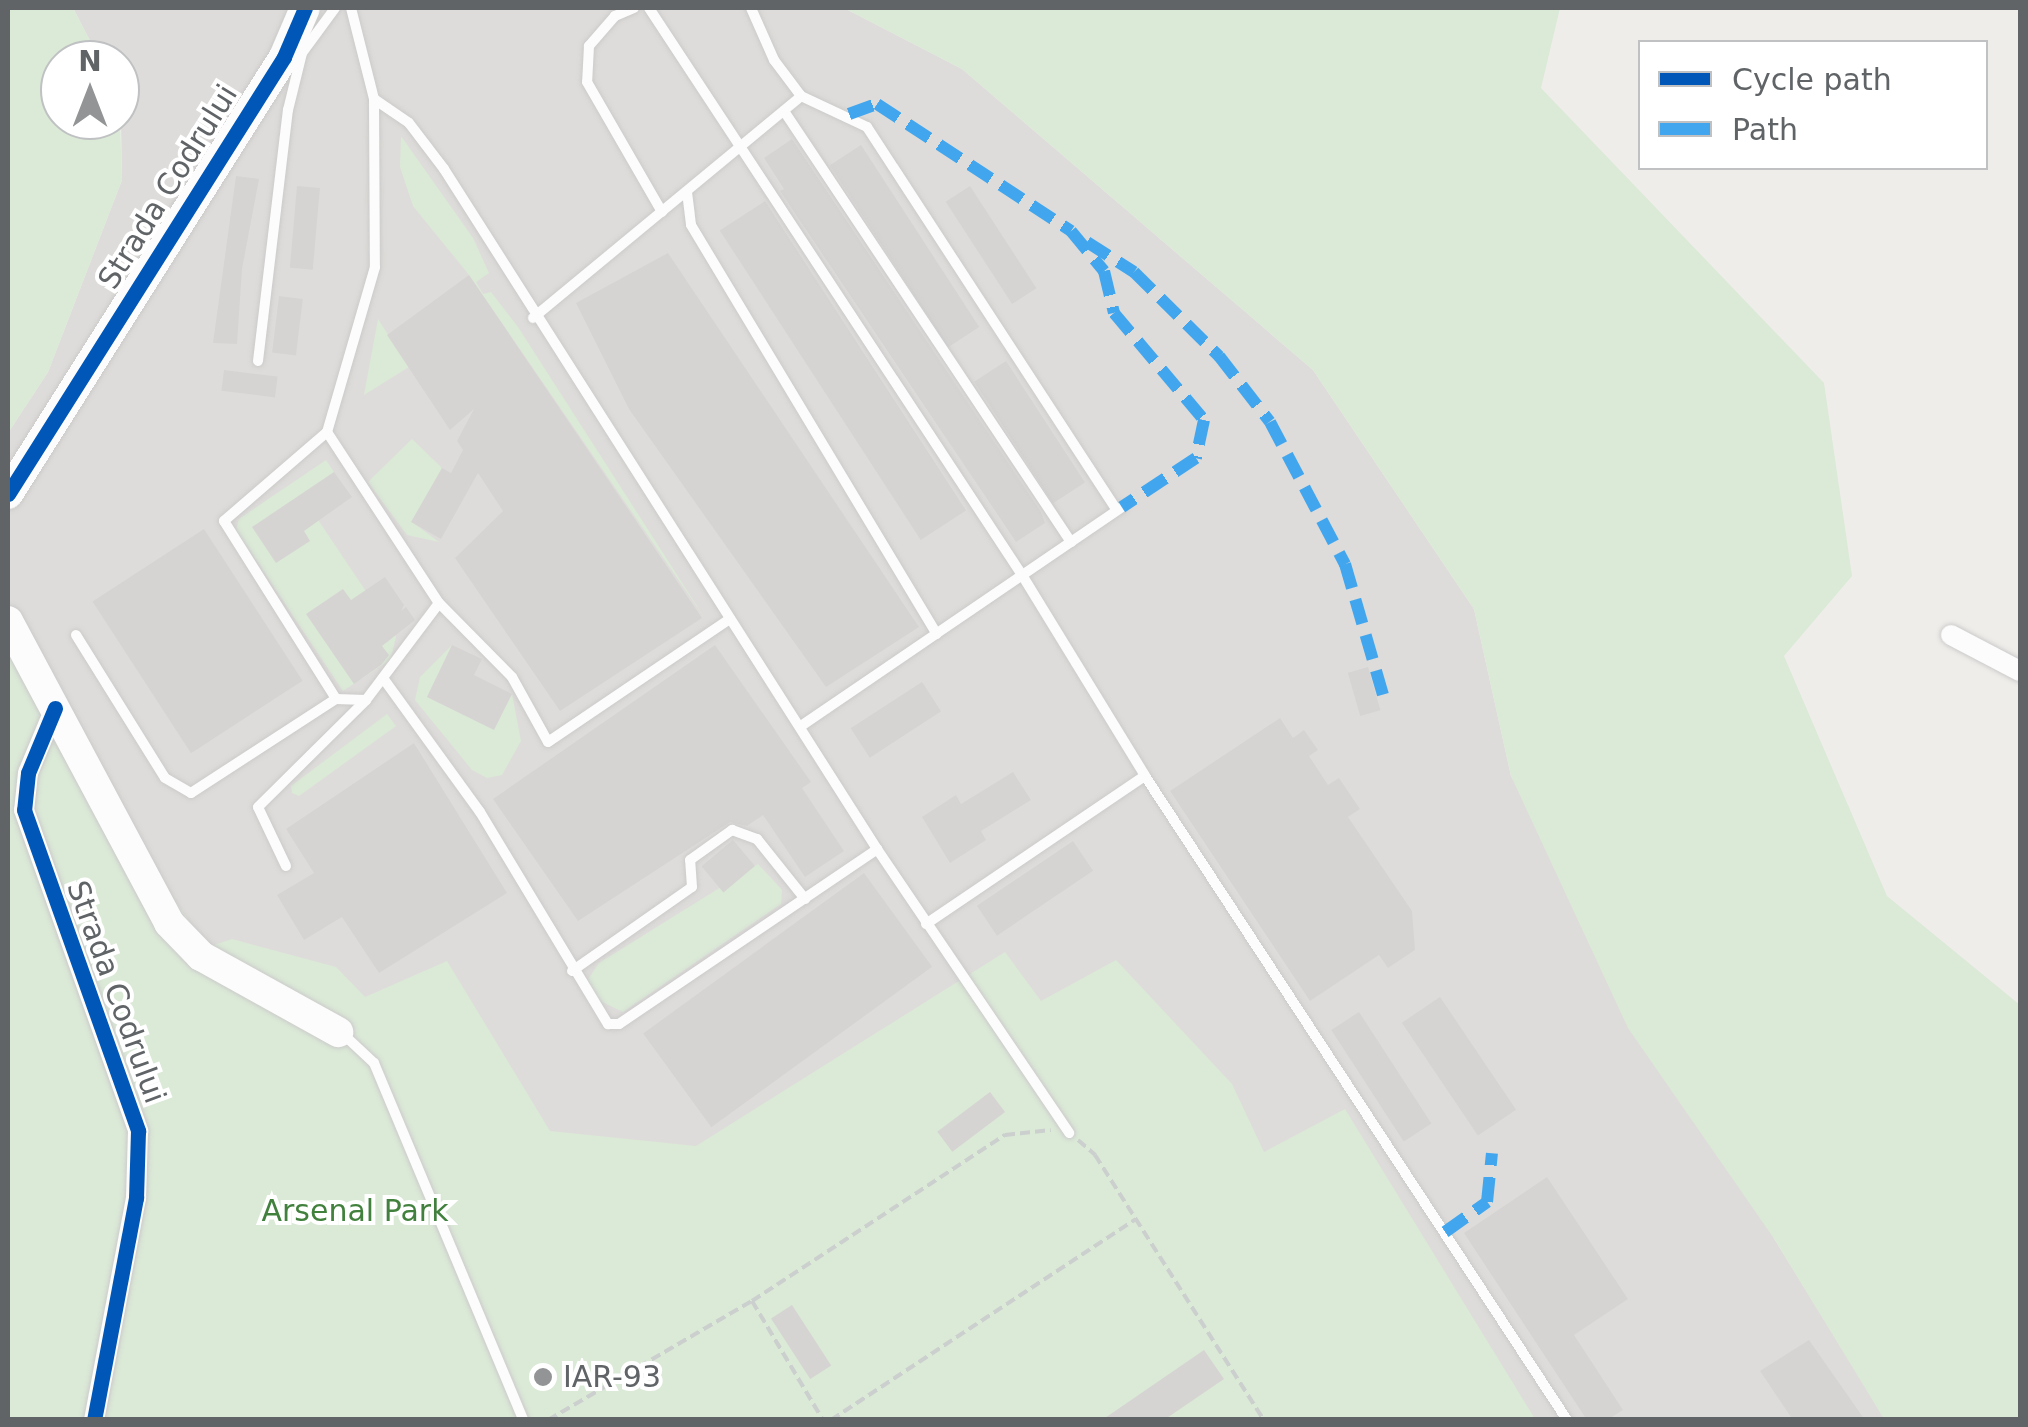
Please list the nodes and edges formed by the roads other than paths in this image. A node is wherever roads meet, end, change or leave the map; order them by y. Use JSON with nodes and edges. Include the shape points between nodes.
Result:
{"nodes":[{"id":1,"x":305,"y":8,"type":"edge"},
{"id":2,"x":334,"y":8,"type":"edge"},
{"id":3,"x":350,"y":8,"type":"edge"},
{"id":4,"x":634,"y":8,"type":"edge"},
{"id":5,"x":649,"y":8,"type":"edge"},
{"id":6,"x":750,"y":8,"type":"edge"},
{"id":7,"x":801,"y":96,"type":"junction"},
{"id":8,"x":374,"y":100,"type":"junction"},
{"id":9,"x":784,"y":111,"type":"junction"},
{"id":10,"x":740,"y":147,"type":"junction"},
{"id":11,"x":687,"y":192,"type":"junction"},
{"id":12,"x":662,"y":212,"type":"junction"},
{"id":13,"x":534,"y":318,"type":"junction"},
{"id":14,"x":258,"y":361,"type":"dead end"},
{"id":15,"x":326,"y":432,"type":"junction"},
{"id":16,"x":8,"y":494,"type":"edge"},
{"id":17,"x":1070,"y":542,"type":"junction"},
{"id":18,"x":1022,"y":575,"type":"junction"},
{"id":19,"x":439,"y":603,"type":"junction"},
{"id":20,"x":728,"y":620,"type":"junction"},
{"id":21,"x":8,"y":621,"type":"edge"},
{"id":22,"x":937,"y":634,"type":"junction"},
{"id":23,"x":76,"y":635,"type":"dead end"},
{"id":24,"x":1951,"y":636,"type":"dead end"},
{"id":25,"x":2020,"y":671,"type":"edge"},
{"id":26,"x":383,"y":678,"type":"junction"},
{"id":27,"x":336,"y":698,"type":"junction"},
{"id":28,"x":366,"y":700,"type":"junction"},
{"id":29,"x":55,"y":708,"type":"junction"},
{"id":30,"x":802,"y":726,"type":"junction"},
{"id":31,"x":1145,"y":776,"type":"junction"},
{"id":32,"x":877,"y":850,"type":"junction"},
{"id":33,"x":286,"y":866,"type":"dead end"},
{"id":34,"x":805,"y":899,"type":"junction"},
{"id":35,"x":926,"y":924,"type":"junction"},
{"id":36,"x":572,"y":971,"type":"junction"},
{"id":37,"x":338,"y":1032,"type":"joint"},
{"id":38,"x":1069,"y":1133,"type":"road end"},
{"id":39,"x":94,"y":1420,"type":"edge"},
{"id":40,"x":524,"y":1420,"type":"edge"},
{"id":41,"x":1568,"y":1420,"type":"edge"}],
"edges":[{"from":1,"to":16,"type":"street","name":"Strada Codrului","via":[[284,56]]},
{"from":2,"to":14,"type":"lane","via":[[302,53],[288,110]]},
{"from":3,"to":8,"type":"lane"},
{"from":4,"to":12,"type":"lane","via":[[615,16],[589,46],[588,82]]},
{"from":5,"to":10,"type":"lane"},
{"from":6,"to":7,"type":"lane","via":[[774,60]]},
{"from":7,"to":9,"type":"lane"},
{"from":7,"to":17,"type":"lane","via":[[868,126],[1120,509]]},
{"from":8,"to":13,"type":"lane","via":[[409,123],[444,169]]},
{"from":8,"to":15,"type":"lane","via":[[375,267]]},
{"from":9,"to":10,"type":"lane"},
{"from":9,"to":17,"type":"lane"},
{"from":10,"to":11,"type":"lane"},
{"from":10,"to":18,"type":"lane"},
{"from":11,"to":12,"type":"lane"},
{"from":11,"to":22,"type":"lane","via":[[692,225]]},
{"from":12,"to":13,"type":"lane"},
{"from":13,"to":20,"type":"lane"},
{"from":15,"to":19,"type":"lane"},
{"from":15,"to":27,"type":"lane","via":[[224,521]]},
{"from":17,"to":18,"type":"lane"},
{"from":18,"to":22,"type":"lane"},
{"from":18,"to":31,"type":"lane"},
{"from":19,"to":20,"type":"lane","via":[[512,677],[548,742]]},
{"from":19,"to":26,"type":"lane"},
{"from":20,"to":30,"type":"lane"},
{"from":21,"to":29,"type":"street"},
{"from":22,"to":30,"type":"lane"},
{"from":23,"to":27,"type":"lane","via":[[165,778],[191,793]]},
{"from":24,"to":25,"type":"street"},
{"from":26,"to":28,"type":"lane"},
{"from":26,"to":36,"type":"lane","via":[[480,812]]},
{"from":27,"to":28,"type":"lane"},
{"from":28,"to":33,"type":"lane","via":[[258,807]]},
{"from":29,"to":37,"type":"street","via":[[169,923],[200,956]]},
{"from":29,"to":39,"type":"street","name":"Strada Codrului","via":[[28,773],[24,810],[138,1131],[136,1198]]},
{"from":30,"to":32,"type":"lane"},
{"from":31,"to":35,"type":"lane"},
{"from":31,"to":41,"type":"lane"},
{"from":32,"to":34,"type":"lane"},
{"from":32,"to":35,"type":"lane"},
{"from":34,"to":36,"type":"lane","via":[[619,1024],[597,1015]]},
{"from":34,"to":36,"type":"lane","via":[[757,839],[732,830],[690,860],[692,887]]},
{"from":35,"to":38,"type":"lane"},
{"from":37,"to":40,"type":"lane","via":[[359,1042],[374,1063]]}]}
